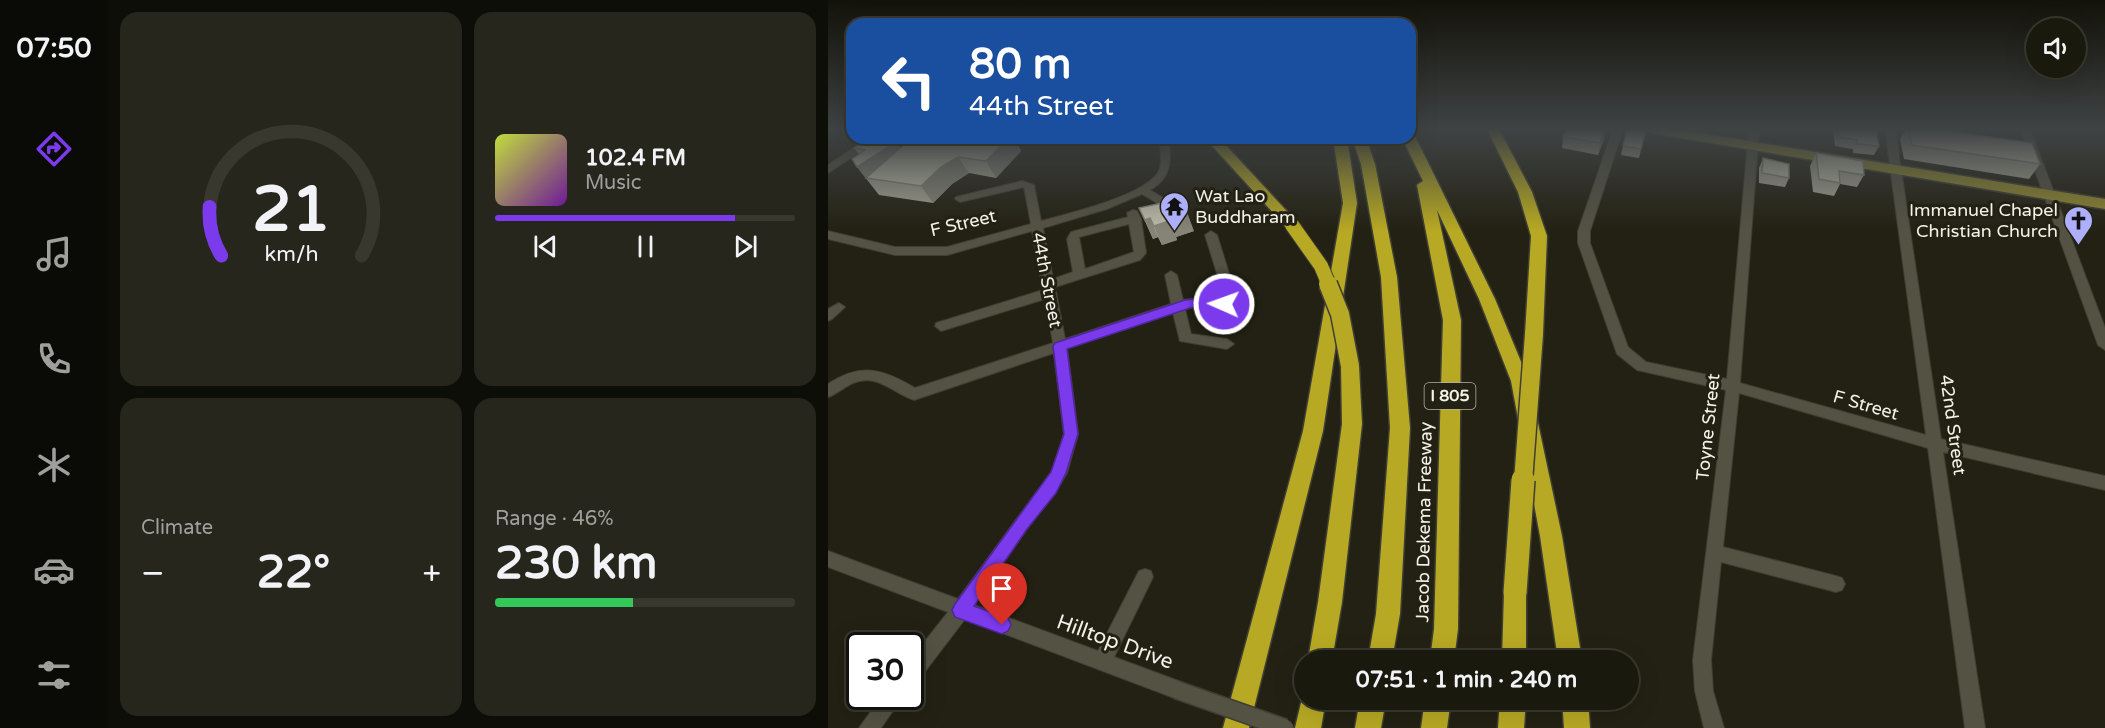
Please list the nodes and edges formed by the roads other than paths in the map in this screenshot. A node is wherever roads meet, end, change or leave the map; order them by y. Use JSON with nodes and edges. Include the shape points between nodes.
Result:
{"nodes":[{"id":1,"x":1166,"y":163,"type":"edge"},
{"id":2,"x":1235,"y":163,"type":"edge"},
{"id":3,"x":1344,"y":163,"type":"edge"},
{"id":4,"x":1368,"y":163,"type":"edge"},
{"id":5,"x":1417,"y":163,"type":"edge"},
{"id":6,"x":1421,"y":163,"type":"edge"},
{"id":7,"x":1510,"y":163,"type":"edge"},
{"id":8,"x":1607,"y":163,"type":"edge"},
{"id":9,"x":1752,"y":163,"type":"edge"},
{"id":10,"x":1859,"y":163,"type":"edge"},
{"id":11,"x":1895,"y":163,"type":"edge"},
{"id":12,"x":2038,"y":163,"type":"edge"},
{"id":13,"x":1896,"y":169,"type":"junction"},
{"id":14,"x":1143,"y":190,"type":"junction"},
{"id":15,"x":2050,"y":195,"type":"junction"},
{"id":16,"x":960,"y":199,"type":"dead end"},
{"id":17,"x":2105,"y":204,"type":"edge"},
{"id":18,"x":1182,"y":214,"type":"edge"},
{"id":19,"x":1035,"y":225,"type":"junction"},
{"id":20,"x":828,"y":235,"type":"edge"},
{"id":21,"x":1211,"y":235,"type":"dead end"},
{"id":22,"x":1080,"y":275,"type":"junction"},
{"id":23,"x":1171,"y":275,"type":"dead end"},
{"id":24,"x":1048,"y":289,"type":"junction"},
{"id":25,"x":839,"y":307,"type":"dead end"},
{"id":26,"x":1179,"y":307,"type":"junction"},
{"id":27,"x":828,"y":316,"type":"edge"},
{"id":28,"x":941,"y":326,"type":"dead end"},
{"id":29,"x":1227,"y":344,"type":"dead end"},
{"id":30,"x":2105,"y":345,"type":"edge"},
{"id":31,"x":1060,"y":346,"type":"junction"},
{"id":32,"x":1733,"y":386,"type":"junction"},
{"id":33,"x":828,"y":392,"type":"edge"},
{"id":34,"x":1936,"y":444,"type":"junction"},
{"id":35,"x":2105,"y":483,"type":"edge"},
{"id":36,"x":1714,"y":552,"type":"junction"},
{"id":37,"x":828,"y":559,"type":"edge"},
{"id":38,"x":1145,"y":577,"type":"dead end"},
{"id":39,"x":1836,"y":584,"type":"dead end"},
{"id":40,"x":961,"y":610,"type":"junction"},
{"id":41,"x":1322,"y":650,"type":"edge"},
{"id":42,"x":1382,"y":650,"type":"edge"},
{"id":43,"x":1443,"y":650,"type":"edge"},
{"id":44,"x":1514,"y":650,"type":"edge"},
{"id":45,"x":1568,"y":650,"type":"edge"},
{"id":46,"x":924,"y":657,"type":"edge"},
{"id":47,"x":1102,"y":660,"type":"junction"},
{"id":48,"x":883,"y":710,"type":"edge"},
{"id":49,"x":1311,"y":710,"type":"edge"},
{"id":50,"x":1371,"y":710,"type":"edge"},
{"id":51,"x":1436,"y":710,"type":"edge"},
{"id":52,"x":1512,"y":710,"type":"edge"},
{"id":53,"x":1576,"y":710,"type":"edge"},
{"id":54,"x":869,"y":728,"type":"edge"},
{"id":55,"x":1236,"y":728,"type":"edge"},
{"id":56,"x":1285,"y":728,"type":"edge"},
{"id":57,"x":1308,"y":728,"type":"edge"},
{"id":58,"x":1368,"y":728,"type":"edge"},
{"id":59,"x":1434,"y":728,"type":"edge"},
{"id":60,"x":1511,"y":728,"type":"edge"},
{"id":61,"x":1577,"y":728,"type":"edge"},
{"id":62,"x":1714,"y":728,"type":"edge"},
{"id":63,"x":1975,"y":728,"type":"edge"}],
"edges":[{"from":1,"to":14,"type":"street","name":"44th Street","via":[[1163,174]]},
{"from":2,"to":41,"type":"highway","bridge":true,"via":[[1292,225],[1321,266],[1340,314],[1350,366],[1352,424]]},
{"from":3,"to":55,"type":"highway","via":[[1350,203],[1313,431]]},
{"from":4,"to":42,"type":"highway","name":"Jacob Dekema Freeway","number":"I 805","via":[[1389,277],[1400,428],[1388,614]]},
{"from":5,"to":43,"type":"highway","name":"Jacob Dekema Freeway","number":"I 805","via":[[1452,320]]},
{"from":6,"to":45,"type":"highway","via":[[1487,299],[1520,381],[1551,536]]},
{"from":7,"to":44,"type":"highway","bridge":true,"via":[[1525,192],[1539,236]]},
{"from":8,"to":32,"type":"street","name":"F Street","via":[[1584,231],[1584,243],[1622,350],[1642,366]]},
{"from":9,"to":32,"type":"street","name":"Toyne Street"},
{"from":10,"to":13,"type":"main road"},
{"from":11,"to":13,"type":"street","name":"42nd Street"},
{"from":12,"to":15,"type":"street"},
{"from":13,"to":15,"type":"main road"},
{"from":13,"to":34,"type":"street","name":"42nd Street"},
{"from":14,"to":18,"type":"street"},
{"from":14,"to":19,"type":"street","name":"44th Street","via":[[1102,207]]},
{"from":15,"to":17,"type":"main road"},
{"from":15,"to":30,"type":"street"},
{"from":16,"to":19,"type":"street","via":[[1027,184]]},
{"from":19,"to":20,"type":"street","name":"F Street","via":[[947,250],[925,252],[895,251]]},
{"from":19,"to":24,"type":"street","name":"44th Street"},
{"from":21,"to":26,"type":"street","via":[[1226,283],[1224,304],[1207,301]]},
{"from":22,"to":22,"type":"street","via":[[1140,253],[1134,216],[1076,235],[1073,239]]},
{"from":22,"to":24,"type":"street"},
{"from":23,"to":26,"type":"street"},
{"from":24,"to":28,"type":"street"},
{"from":24,"to":31,"type":"street","name":"44th Street"},
{"from":25,"to":27,"type":"street"},
{"from":26,"to":29,"type":"street","via":[[1185,338]]},
{"from":26,"to":31,"type":"street"},
{"from":31,"to":33,"type":"street","via":[[914,394],[869,373],[844,379]]},
{"from":31,"to":40,"type":"street","name":"44th Street","via":[[1071,434],[1059,473]]},
{"from":32,"to":34,"type":"street","name":"F Street"},
{"from":32,"to":36,"type":"street","name":"Toyne Street"},
{"from":34,"to":35,"type":"street","name":"F Street"},
{"from":34,"to":63,"type":"street","name":"42nd Street"},
{"from":36,"to":39,"type":"street"},
{"from":36,"to":62,"type":"street","name":"Toyne Street","via":[[1702,660],[1704,691]]},
{"from":37,"to":40,"type":"street","name":"Hilltop Drive"},
{"from":38,"to":47,"type":"street"},
{"from":40,"to":46,"type":"street","name":"44th Street"},
{"from":40,"to":47,"type":"street","name":"Hilltop Drive"},
{"from":47,"to":56,"type":"street","name":"Hilltop Drive","bridge":true},
{"from":48,"to":54,"type":"street"},
{"from":49,"to":57,"type":"highway"},
{"from":50,"to":58,"type":"highway"},
{"from":51,"to":59,"type":"highway"},
{"from":52,"to":60,"type":"highway"},
{"from":53,"to":61,"type":"highway"}]}
